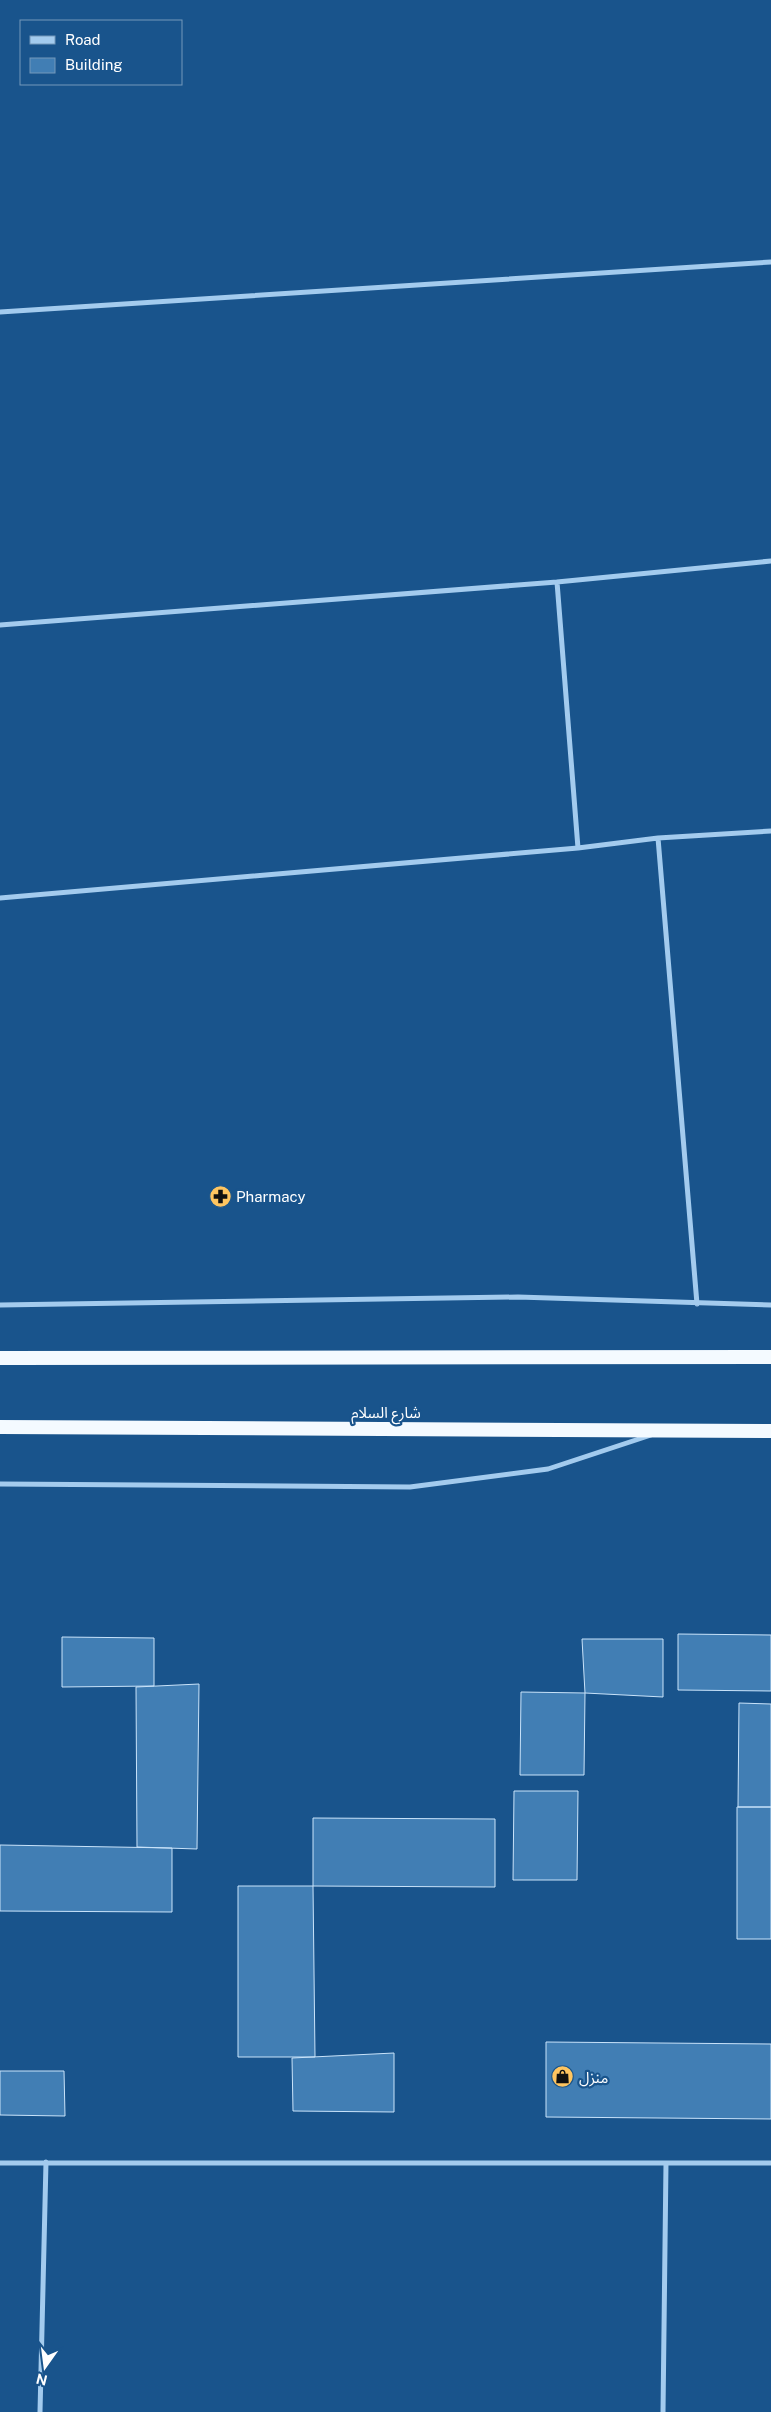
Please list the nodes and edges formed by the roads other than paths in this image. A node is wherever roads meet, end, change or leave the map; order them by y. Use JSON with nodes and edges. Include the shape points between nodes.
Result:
{"nodes":[{"id":1,"x":771,"y":262,"type":"edge"},
{"id":2,"x":0,"y":312,"type":"edge"},
{"id":3,"x":771,"y":561,"type":"edge"},
{"id":4,"x":557,"y":582,"type":"junction"},
{"id":5,"x":0,"y":626,"type":"edge"},
{"id":6,"x":771,"y":831,"type":"edge"},
{"id":7,"x":658,"y":838,"type":"junction"},
{"id":8,"x":578,"y":848,"type":"junction"},
{"id":9,"x":0,"y":898,"type":"edge"},
{"id":10,"x":697,"y":1304,"type":"junction"},
{"id":11,"x":0,"y":1305,"type":"edge"},
{"id":12,"x":771,"y":1305,"type":"edge"},
{"id":13,"x":771,"y":1356,"type":"edge"},
{"id":14,"x":0,"y":1358,"type":"edge"},
{"id":15,"x":0,"y":1427,"type":"edge"},
{"id":16,"x":668,"y":1430,"type":"junction"},
{"id":17,"x":771,"y":1431,"type":"edge"},
{"id":18,"x":0,"y":1484,"type":"edge"},
{"id":19,"x":46,"y":2162,"type":"junction"},
{"id":20,"x":771,"y":2162,"type":"edge"},
{"id":21,"x":0,"y":2163,"type":"edge"},
{"id":22,"x":666,"y":2164,"type":"junction"},
{"id":23,"x":40,"y":2412,"type":"edge"},
{"id":24,"x":663,"y":2412,"type":"edge"}],
"edges":[{"from":1,"to":2,"type":"street"},
{"from":3,"to":4,"type":"street"},
{"from":4,"to":5,"type":"street"},
{"from":4,"to":8,"type":"street"},
{"from":6,"to":7,"type":"street"},
{"from":7,"to":8,"type":"street"},
{"from":7,"to":10,"type":"street"},
{"from":8,"to":9,"type":"street"},
{"from":10,"to":11,"type":"street","via":[[518,1297]]},
{"from":10,"to":12,"type":"street"},
{"from":13,"to":14,"type":"highway"},
{"from":15,"to":16,"type":"highway","name":"شارع السلام"},
{"from":16,"to":17,"type":"highway","name":"شارع السلام"},
{"from":16,"to":18,"type":"street","via":[[548,1469],[410,1487]]},
{"from":19,"to":21,"type":"street"},
{"from":19,"to":22,"type":"street"},
{"from":19,"to":23,"type":"street"},
{"from":20,"to":22,"type":"street"},
{"from":22,"to":24,"type":"street"}]}
